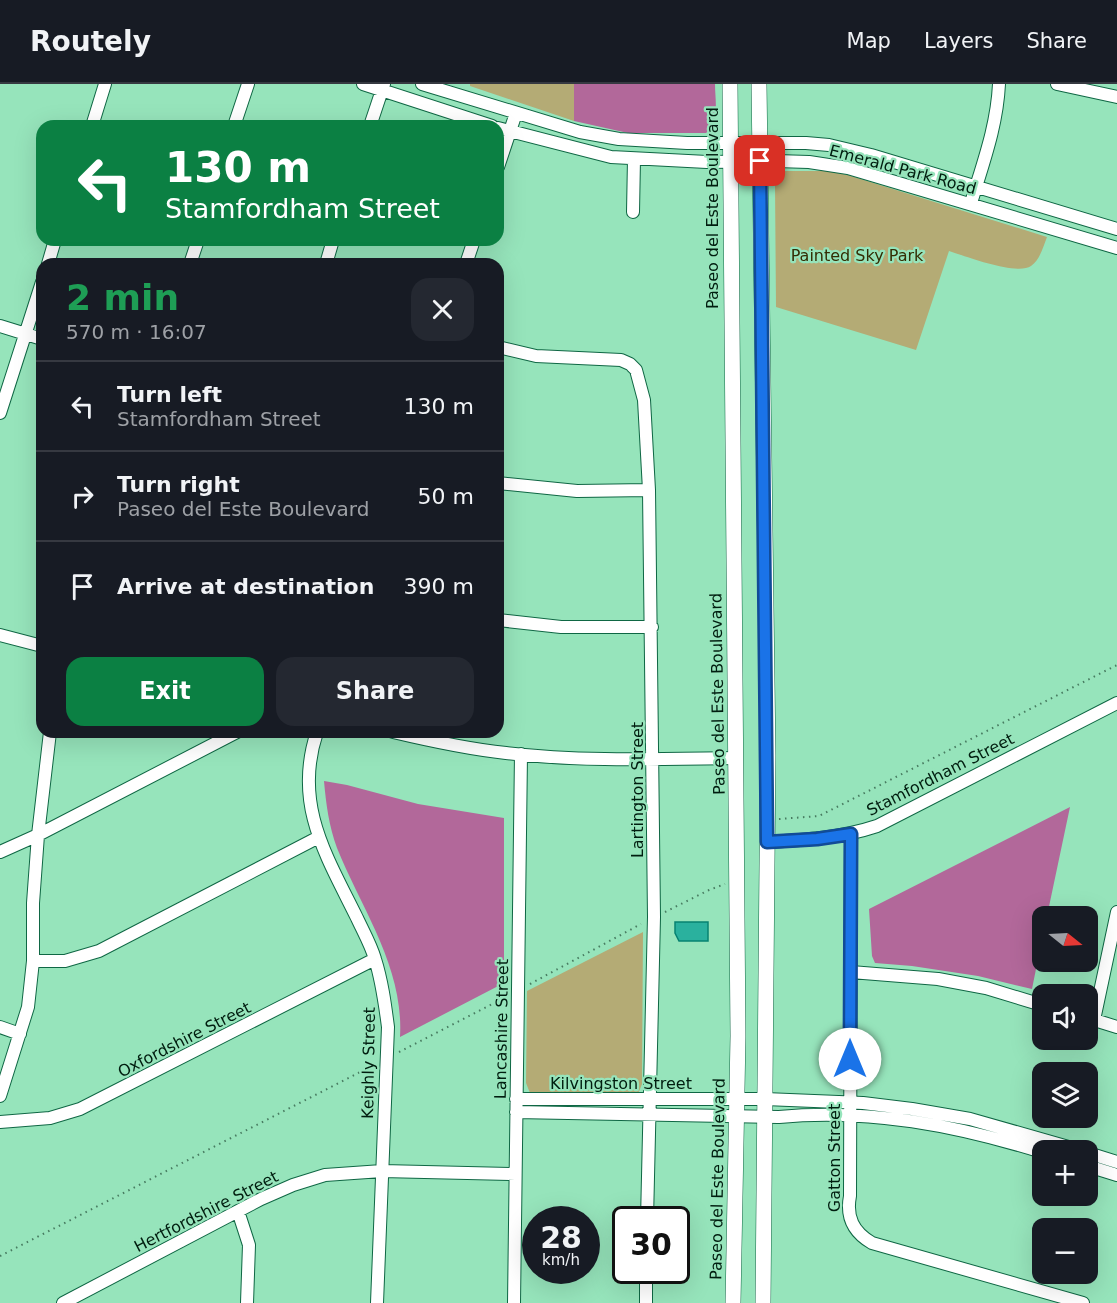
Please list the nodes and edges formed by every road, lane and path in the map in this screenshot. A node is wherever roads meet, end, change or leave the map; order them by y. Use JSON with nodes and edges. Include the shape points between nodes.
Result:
{"nodes":[{"id":1,"x":105,"y":84,"type":"edge"},
{"id":2,"x":248,"y":84,"type":"edge"},
{"id":3,"x":363,"y":84,"type":"edge"},
{"id":4,"x":422,"y":84,"type":"edge"},
{"id":5,"x":730,"y":84,"type":"edge"},
{"id":6,"x":759,"y":84,"type":"edge"},
{"id":7,"x":999,"y":84,"type":"edge"},
{"id":8,"x":1057,"y":84,"type":"edge"},
{"id":9,"x":383,"y":87,"type":"edge"},
{"id":10,"x":1117,"y":97,"type":"edge"},
{"id":11,"x":516,"y":113,"type":"junction"},
{"id":12,"x":94,"y":120,"type":"edge"},
{"id":13,"x":236,"y":120,"type":"edge"},
{"id":14,"x":372,"y":120,"type":"edge"},
{"id":15,"x":475,"y":120,"type":"edge"},
{"id":16,"x":504,"y":130,"type":"edge"},
{"id":17,"x":730,"y":143,"type":"junction"},
{"id":18,"x":760,"y":143,"type":"junction"},
{"id":19,"x":634,"y":159,"type":"junction"},
{"id":20,"x":760,"y":161,"type":"junction"},
{"id":21,"x":730,"y":162,"type":"junction"},
{"id":22,"x":976,"y":186,"type":"junction"},
{"id":23,"x":971,"y":203,"type":"junction"},
{"id":24,"x":633,"y":212,"type":"dead end"},
{"id":25,"x":1117,"y":229,"type":"edge"},
{"id":26,"x":1117,"y":248,"type":"edge"},
{"id":27,"x":36,"y":300,"type":"edge"},
{"id":28,"x":0,"y":326,"type":"edge"},
{"id":29,"x":25,"y":334,"type":"junction"},
{"id":30,"x":36,"y":337,"type":"edge"},
{"id":31,"x":504,"y":348,"type":"edge"},
{"id":32,"x":0,"y":413,"type":"edge"},
{"id":33,"x":504,"y":484,"type":"edge"},
{"id":34,"x":649,"y":490,"type":"junction"},
{"id":35,"x":504,"y":621,"type":"edge"},
{"id":36,"x":652,"y":627,"type":"junction"},
{"id":37,"x":0,"y":635,"type":"edge"},
{"id":38,"x":36,"y":644,"type":"edge"},
{"id":39,"x":1117,"y":665,"type":"edge"},
{"id":40,"x":1117,"y":703,"type":"edge"},
{"id":41,"x":49,"y":738,"type":"edge"},
{"id":42,"x":225,"y":738,"type":"edge"},
{"id":43,"x":316,"y":738,"type":"edge"},
{"id":44,"x":418,"y":738,"type":"edge"},
{"id":45,"x":521,"y":754,"type":"junction"},
{"id":46,"x":736,"y":758,"type":"junction"},
{"id":47,"x":654,"y":759,"type":"junction"},
{"id":48,"x":768,"y":819,"type":"junction"},
{"id":49,"x":851,"y":834,"type":"junction"},
{"id":50,"x":38,"y":835,"type":"junction"},
{"id":51,"x":319,"y":837,"type":"junction"},
{"id":52,"x":767,"y":842,"type":"junction"},
{"id":53,"x":0,"y":852,"type":"edge"},
{"id":54,"x":728,"y":884,"type":"dead end"},
{"id":55,"x":1117,"y":912,"type":"edge"},
{"id":56,"x":654,"y":917,"type":"junction"},
{"id":57,"x":375,"y":959,"type":"junction"},
{"id":58,"x":33,"y":961,"type":"junction"},
{"id":59,"x":851,"y":972,"type":"junction"},
{"id":60,"x":1098,"y":990,"type":"edge"},
{"id":61,"x":518,"y":991,"type":"junction"},
{"id":62,"x":1032,"y":1002,"type":"edge"},
{"id":63,"x":1098,"y":1021,"type":"edge"},
{"id":64,"x":0,"y":1027,"type":"edge"},
{"id":65,"x":1117,"y":1027,"type":"edge"},
{"id":66,"x":20,"y":1034,"type":"junction"},
{"id":67,"x":386,"y":1058,"type":"junction"},
{"id":68,"x":0,"y":1096,"type":"edge"},
{"id":69,"x":649,"y":1099,"type":"junction"},
{"id":70,"x":736,"y":1099,"type":"junction"},
{"id":71,"x":765,"y":1099,"type":"junction"},
{"id":72,"x":850,"y":1102,"type":"junction"},
{"id":73,"x":516,"y":1106,"type":"junction"},
{"id":74,"x":649,"y":1114,"type":"junction"},
{"id":75,"x":850,"y":1115,"type":"junction"},
{"id":76,"x":736,"y":1116,"type":"junction"},
{"id":77,"x":765,"y":1116,"type":"junction"},
{"id":78,"x":0,"y":1122,"type":"edge"},
{"id":79,"x":1044,"y":1140,"type":"edge"},
{"id":80,"x":1032,"y":1149,"type":"edge"},
{"id":81,"x":1098,"y":1156,"type":"edge"},
{"id":82,"x":1117,"y":1162,"type":"edge"},
{"id":83,"x":1098,"y":1169,"type":"edge"},
{"id":84,"x":382,"y":1171,"type":"junction"},
{"id":85,"x":515,"y":1174,"type":"junction"},
{"id":86,"x":1117,"y":1175,"type":"edge"},
{"id":87,"x":647,"y":1206,"type":"edge"},
{"id":88,"x":238,"y":1211,"type":"junction"},
{"id":89,"x":0,"y":1256,"type":"edge"},
{"id":90,"x":646,"y":1284,"type":"edge"},
{"id":91,"x":63,"y":1303,"type":"edge"},
{"id":92,"x":247,"y":1303,"type":"edge"},
{"id":93,"x":377,"y":1303,"type":"edge"},
{"id":94,"x":514,"y":1303,"type":"edge"},
{"id":95,"x":645,"y":1303,"type":"edge"},
{"id":96,"x":733,"y":1303,"type":"edge"},
{"id":97,"x":763,"y":1303,"type":"edge"},
{"id":98,"x":1083,"y":1303,"type":"edge"}],
"edges":[{"from":1,"to":12,"type":"street"},
{"from":2,"to":13,"type":"street"},
{"from":3,"to":9,"type":"street"},
{"from":4,"to":11,"type":"street"},
{"from":5,"to":17,"type":"main road","name":"Paseo del Este Boulevard"},
{"from":6,"to":18,"type":"main road"},
{"from":7,"to":22,"type":"street","via":[[993,131]]},
{"from":8,"to":10,"type":"street"},
{"from":9,"to":14,"type":"street"},
{"from":9,"to":15,"type":"street"},
{"from":11,"to":16,"type":"street"},
{"from":11,"to":17,"type":"street","via":[[619,139]]},
{"from":16,"to":19,"type":"street","name":"Emerald Park Road","via":[[611,157]]},
{"from":17,"to":18,"type":"street"},
{"from":17,"to":21,"type":"main road","name":"Paseo del Este Boulevard"},
{"from":18,"to":20,"type":"main road"},
{"from":18,"to":22,"type":"street","via":[[829,145]]},
{"from":19,"to":21,"type":"street","name":"Emerald Park Road"},
{"from":19,"to":24,"type":"street"},
{"from":20,"to":21,"type":"street","name":"Emerald Park Road"},
{"from":20,"to":23,"type":"street","name":"Emerald Park Road","via":[[848,168]]},
{"from":20,"to":48,"type":"main road"},
{"from":21,"to":46,"type":"main road","name":"Paseo del Este Boulevard"},
{"from":22,"to":23,"type":"street"},
{"from":22,"to":25,"type":"street"},
{"from":23,"to":26,"type":"street","name":"Emerald Park Road"},
{"from":27,"to":29,"type":"street"},
{"from":28,"to":29,"type":"street"},
{"from":29,"to":30,"type":"street"},
{"from":29,"to":32,"type":"street"},
{"from":31,"to":34,"type":"street","name":"Lartington Street","via":[[536,356],[609,359],[630,364],[636,370],[644,400]]},
{"from":33,"to":34,"type":"street","via":[[577,491]]},
{"from":34,"to":36,"type":"street","name":"Lartington Street"},
{"from":35,"to":36,"type":"street","via":[[561,627]]},
{"from":36,"to":47,"type":"street","name":"Lartington Street"},
{"from":37,"to":38,"type":"street"},
{"from":39,"to":48,"type":"path","via":[[819,816]]},
{"from":40,"to":49,"type":"street","name":"Stamfordham Street","via":[[877,826]]},
{"from":41,"to":50,"type":"street"},
{"from":42,"to":50,"type":"street"},
{"from":43,"to":51,"type":"street","name":"Keighly Street","via":[[309,801]]},
{"from":44,"to":45,"type":"street"},
{"from":45,"to":47,"type":"street"},
{"from":45,"to":61,"type":"street","name":"Lancashire Street"},
{"from":46,"to":47,"type":"street"},
{"from":46,"to":70,"type":"main road","name":"Paseo del Este Boulevard"},
{"from":47,"to":56,"type":"street","name":"Lartington Street"},
{"from":48,"to":52,"type":"main road"},
{"from":49,"to":52,"type":"street","name":"Stamfordham Street"},
{"from":49,"to":59,"type":"street","name":"Gatton Street"},
{"from":50,"to":53,"type":"street"},
{"from":50,"to":58,"type":"street"},
{"from":51,"to":57,"type":"street","name":"Keighly Street"},
{"from":51,"to":58,"type":"street","via":[[99,951],[65,961]]},
{"from":52,"to":71,"type":"main road"},
{"from":54,"to":56,"type":"path"},
{"from":55,"to":60,"type":"street"},
{"from":56,"to":61,"type":"path"},
{"from":56,"to":69,"type":"street","name":"Lartington Street"},
{"from":57,"to":67,"type":"street","name":"Keighly Street","via":[[385,996]]},
{"from":57,"to":78,"type":"street","name":"Oxfordshire Street","via":[[80,1109],[50,1118]]},
{"from":58,"to":66,"type":"street","via":[[28,1007]]},
{"from":59,"to":62,"type":"street","via":[[938,979]]},
{"from":59,"to":72,"type":"street","name":"Gatton Street"},
{"from":61,"to":67,"type":"path"},
{"from":61,"to":73,"type":"street","name":"Lancashire Street"},
{"from":63,"to":65,"type":"street"},
{"from":64,"to":66,"type":"street"},
{"from":66,"to":68,"type":"street"},
{"from":67,"to":84,"type":"street","name":"Keighly Street"},
{"from":67,"to":89,"type":"path"},
{"from":69,"to":70,"type":"street","name":"Kilvingston Street"},
{"from":69,"to":73,"type":"street","name":"Kilvingston Street"},
{"from":69,"to":74,"type":"street","name":"Lartington Street"},
{"from":70,"to":71,"type":"street","name":"Kilvingston Street"},
{"from":70,"to":76,"type":"main road","name":"Paseo del Este Boulevard"},
{"from":71,"to":72,"type":"street","name":"Kilvingston Street"},
{"from":71,"to":77,"type":"main road"},
{"from":72,"to":75,"type":"street","name":"Gatton Street"},
{"from":72,"to":79,"type":"street","name":"Kilvingston Street","via":[[970,1119]]},
{"from":73,"to":74,"type":"street","name":"Kilvingston Street"},
{"from":73,"to":85,"type":"street","name":"Lancashire Street"},
{"from":74,"to":76,"type":"street","name":"Kilvingston Street"},
{"from":74,"to":87,"type":"street","name":"Lartington Street"},
{"from":75,"to":77,"type":"street","name":"Kilvingston Street"},
{"from":75,"to":80,"type":"street","name":"Kilvingston Street","via":[[955,1129]]},
{"from":75,"to":98,"type":"street","name":"Gatton Street","via":[[849,1218],[862,1237]]},
{"from":76,"to":77,"type":"street","name":"Kilvingston Street"},
{"from":76,"to":96,"type":"main road","name":"Paseo del Este Boulevard"},
{"from":77,"to":97,"type":"main road"},
{"from":81,"to":82,"type":"street"},
{"from":83,"to":86,"type":"street"},
{"from":84,"to":85,"type":"street","name":"Hertfordshire Street"},
{"from":84,"to":88,"type":"street","name":"Hertfordshire Street","via":[[325,1175]]},
{"from":84,"to":93,"type":"street","name":"Keighly Street"},
{"from":85,"to":94,"type":"street","name":"Lancashire Street"},
{"from":88,"to":91,"type":"street","name":"Hertfordshire Street"},
{"from":88,"to":92,"type":"street","via":[[249,1245]]},
{"from":90,"to":95,"type":"street"}]}
